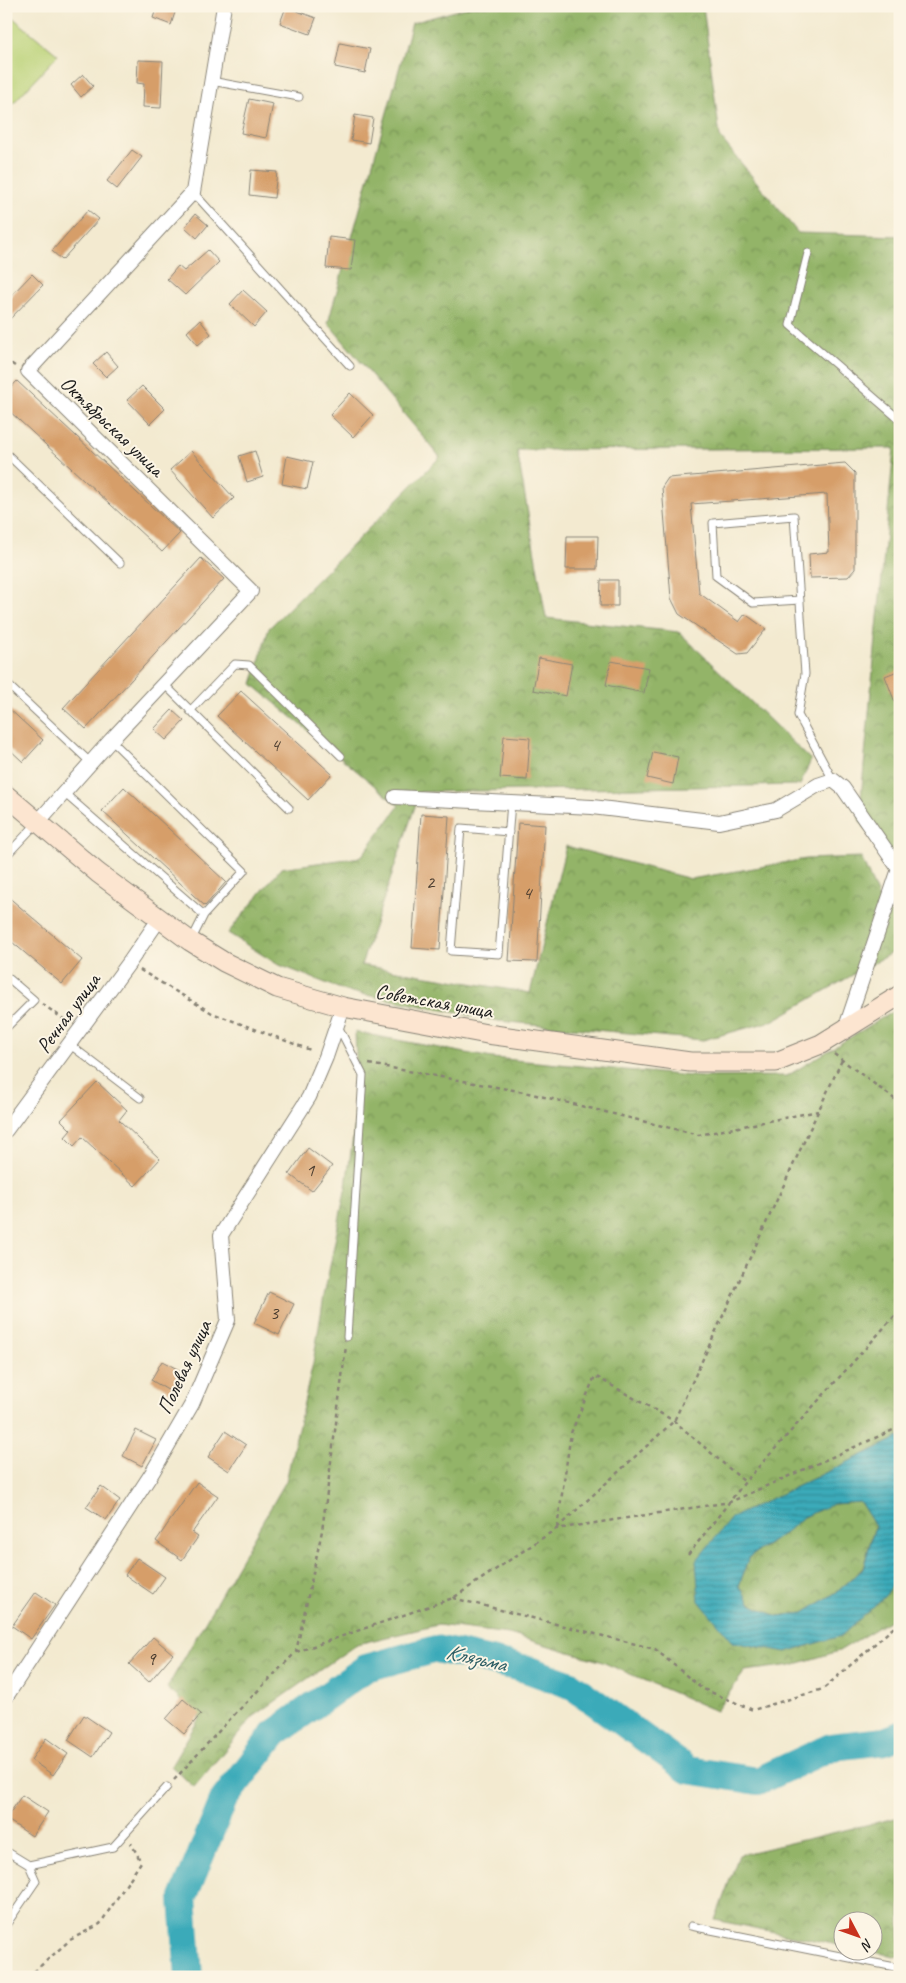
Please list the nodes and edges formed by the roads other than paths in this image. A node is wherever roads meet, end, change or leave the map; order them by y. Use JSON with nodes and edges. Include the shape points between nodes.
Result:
{"nodes":[{"id":1,"x":224,"y":6,"type":"edge"},
{"id":2,"x":211,"y":81,"type":"junction"},
{"id":3,"x":300,"y":97,"type":"dead end"},
{"id":4,"x":193,"y":192,"type":"junction"},
{"id":5,"x":808,"y":253,"type":"dead end"},
{"id":6,"x":350,"y":366,"type":"dead end"},
{"id":7,"x":900,"y":420,"type":"edge"},
{"id":8,"x":6,"y":453,"type":"edge"},
{"id":9,"x":120,"y":563,"type":"dead end"},
{"id":10,"x":800,"y":600,"type":"junction"},
{"id":11,"x":6,"y":683,"type":"edge"},
{"id":12,"x":165,"y":684,"type":"junction"},
{"id":13,"x":190,"y":711,"type":"junction"},
{"id":14,"x":111,"y":740,"type":"junction"},
{"id":15,"x":341,"y":756,"type":"dead end"},
{"id":16,"x":91,"y":763,"type":"junction"},
{"id":17,"x":833,"y":780,"type":"junction"},
{"id":18,"x":64,"y":793,"type":"junction"},
{"id":19,"x":6,"y":795,"type":"edge"},
{"id":20,"x":395,"y":797,"type":"dead end"},
{"id":21,"x":511,"y":802,"type":"junction"},
{"id":22,"x":289,"y":808,"type":"dead end"},
{"id":23,"x":37,"y":823,"type":"junction"},
{"id":24,"x":509,"y":832,"type":"junction"},
{"id":25,"x":6,"y":856,"type":"edge"},
{"id":26,"x":204,"y":915,"type":"junction"},
{"id":27,"x":160,"y":918,"type":"junction"},
{"id":28,"x":190,"y":941,"type":"junction"},
{"id":29,"x":6,"y":976,"type":"edge"},
{"id":30,"x":900,"y":995,"type":"edge"},
{"id":31,"x":340,"y":1015,"type":"junction"},
{"id":32,"x":6,"y":1028,"type":"edge"},
{"id":33,"x":845,"y":1030,"type":"junction"},
{"id":34,"x":69,"y":1044,"type":"junction"},
{"id":35,"x":140,"y":1098,"type":"dead end"},
{"id":36,"x":6,"y":1130,"type":"edge"},
{"id":37,"x":347,"y":1337,"type":"road end"},
{"id":38,"x":6,"y":1697,"type":"edge"},
{"id":39,"x":167,"y":1787,"type":"road end"},
{"id":40,"x":6,"y":1851,"type":"edge"},
{"id":41,"x":29,"y":1865,"type":"junction"},
{"id":42,"x":6,"y":1925,"type":"edge"},
{"id":43,"x":691,"y":1926,"type":"dead end"},
{"id":44,"x":900,"y":1968,"type":"edge"}],
"edges":[{"from":1,"to":2,"type":"street"},
{"from":2,"to":3,"type":"lane"},
{"from":2,"to":4,"type":"street"},
{"from":4,"to":6,"type":"lane"},
{"from":4,"to":12,"type":"street","name":"Октябрьская улица","via":[[28,371],[251,591]]},
{"from":5,"to":7,"type":"lane","via":[[790,325]]},
{"from":8,"to":9,"type":"lane"},
{"from":10,"to":10,"type":"lane","via":[[794,516],[713,523],[716,576],[753,604]]},
{"from":10,"to":17,"type":"lane","via":[[805,674],[798,715]]},
{"from":11,"to":16,"type":"lane"},
{"from":12,"to":13,"type":"lane"},
{"from":12,"to":14,"type":"street","name":"Октябрьская улица"},
{"from":13,"to":15,"type":"lane","via":[[235,664],[249,665]]},
{"from":13,"to":22,"type":"lane"},
{"from":14,"to":16,"type":"street","name":"Октябрьская улица"},
{"from":14,"to":26,"type":"lane","via":[[244,871]]},
{"from":16,"to":18,"type":"street","name":"Октябрьская улица"},
{"from":17,"to":21,"type":"street","via":[[818,785],[776,810],[719,822]]},
{"from":17,"to":33,"type":"street","via":[[843,788],[899,869]]},
{"from":18,"to":23,"type":"street","name":"Октябрьская улица"},
{"from":18,"to":26,"type":"lane"},
{"from":19,"to":23,"type":"main road","name":"Советская улица"},
{"from":20,"to":21,"type":"street"},
{"from":21,"to":24,"type":"lane"},
{"from":23,"to":25,"type":"lane"},
{"from":23,"to":27,"type":"main road","name":"Советская улица"},
{"from":24,"to":24,"type":"lane","via":[[461,828],[452,951],[499,954]]},
{"from":26,"to":28,"type":"lane"},
{"from":27,"to":28,"type":"main road","name":"Советская улица"},
{"from":27,"to":34,"type":"street","name":"Речная улица"},
{"from":28,"to":31,"type":"main road","name":"Советская улица","via":[[224,962]]},
{"from":29,"to":32,"type":"lane","via":[[34,1000]]},
{"from":30,"to":33,"type":"main road","name":"Советская улица"},
{"from":31,"to":33,"type":"main road","name":"Советская улица","via":[[690,1062],[776,1062],[822,1044]]},
{"from":31,"to":37,"type":"lane","via":[[363,1075]]},
{"from":31,"to":38,"type":"street","name":"Полевая улица","via":[[309,1097],[222,1235],[228,1320],[192,1404],[152,1473]]},
{"from":34,"to":35,"type":"lane"},
{"from":34,"to":36,"type":"street","name":"Речная улица"},
{"from":39,"to":41,"type":"lane","via":[[113,1847]]},
{"from":40,"to":41,"type":"lane"},
{"from":41,"to":42,"type":"lane","via":[[36,1881]]},
{"from":43,"to":44,"type":"lane"}]}
